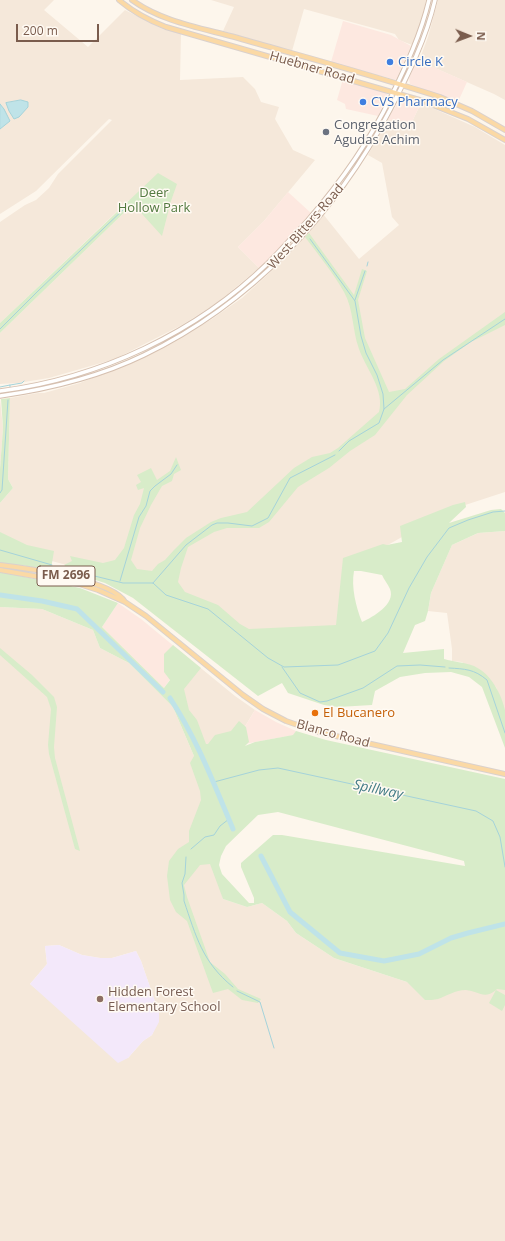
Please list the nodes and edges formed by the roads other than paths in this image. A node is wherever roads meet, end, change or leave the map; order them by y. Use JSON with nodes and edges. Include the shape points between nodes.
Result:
{"nodes":[{"id":1,"x":119,"y":0,"type":"edge"},
{"id":2,"x":132,"y":0,"type":"edge"},
{"id":3,"x":429,"y":0,"type":"edge"},
{"id":4,"x":435,"y":0,"type":"edge"},
{"id":5,"x":226,"y":35,"type":"junction"},
{"id":6,"x":224,"y":43,"type":"junction"},
{"id":7,"x":328,"y":64,"type":"junction"},
{"id":8,"x":325,"y":72,"type":"junction"},
{"id":9,"x":397,"y":84,"type":"junction"},
{"id":10,"x":402,"y":86,"type":"junction"},
{"id":11,"x":393,"y":92,"type":"junction"},
{"id":12,"x":398,"y":93,"type":"junction"},
{"id":13,"x":477,"y":114,"type":"junction"},
{"id":14,"x":472,"y":122,"type":"junction"},
{"id":15,"x":505,"y":130,"type":"edge"},
{"id":16,"x":369,"y":138,"type":"junction"},
{"id":17,"x":505,"y":140,"type":"edge"},
{"id":18,"x":373,"y":141,"type":"junction"},
{"id":19,"x":0,"y":391,"type":"edge"},
{"id":20,"x":0,"y":396,"type":"edge"},
{"id":21,"x":0,"y":565,"type":"edge"},
{"id":22,"x":0,"y":570,"type":"edge"},
{"id":23,"x":125,"y":602,"type":"junction"},
{"id":24,"x":505,"y":774,"type":"edge"}],
"edges":[{"from":1,"to":6,"type":"main road","name":"Huebner Road","via":[[150,20]]},
{"from":2,"to":5,"type":"main road","name":"Huebner Road","via":[[168,19]]},
{"from":3,"to":9,"type":"main road","name":"West Bitters Road","via":[[418,39]]},
{"from":4,"to":10,"type":"main road","name":"West Bitters Road","via":[[425,34]]},
{"from":5,"to":6,"type":"main road"},
{"from":5,"to":7,"type":"main road","name":"Huebner Road"},
{"from":6,"to":8,"type":"main road","name":"Huebner Road"},
{"from":7,"to":8,"type":"main road"},
{"from":7,"to":9,"type":"main road","name":"Huebner Road"},
{"from":8,"to":11,"type":"main road","name":"Huebner Road"},
{"from":9,"to":10,"type":"main road","name":"Huebner Road"},
{"from":9,"to":11,"type":"main road","name":"West Bitters Road"},
{"from":10,"to":12,"type":"main road","name":"West Bitters Road"},
{"from":10,"to":13,"type":"main road","name":"Huebner Road","via":[[440,97]]},
{"from":11,"to":12,"type":"main road","name":"Huebner Road"},
{"from":11,"to":16,"type":"main road","name":"West Bitters Road"},
{"from":12,"to":14,"type":"main road","name":"Huebner Road","via":[[450,111]]},
{"from":12,"to":18,"type":"main road","name":"West Bitters Road"},
{"from":13,"to":14,"type":"main road"},
{"from":13,"to":15,"type":"main road","name":"Huebner Road"},
{"from":14,"to":17,"type":"main road","name":"Huebner Road"},
{"from":16,"to":18,"type":"main road"},
{"from":16,"to":19,"type":"main road","name":"West Bitters Road","via":[[328,197],[286,245],[234,293],[202,316],[141,350],[103,366],[42,384]]},
{"from":18,"to":20,"type":"main road","name":"West Bitters Road","via":[[326,208],[290,249],[238,297],[208,319],[124,364],[64,384]]},
{"from":21,"to":23,"type":"main road","name":"Blanco Road","number":"FM 2696","via":[[80,579],[114,592],[123,597]]},
{"from":22,"to":23,"type":"main road","name":"Blanco Road","number":"FM 2696","via":[[79,584]]},
{"from":23,"to":24,"type":"main road","name":"Blanco Road","number":"FM 2696","via":[[149,618],[243,695],[286,720],[321,733]]}]}
